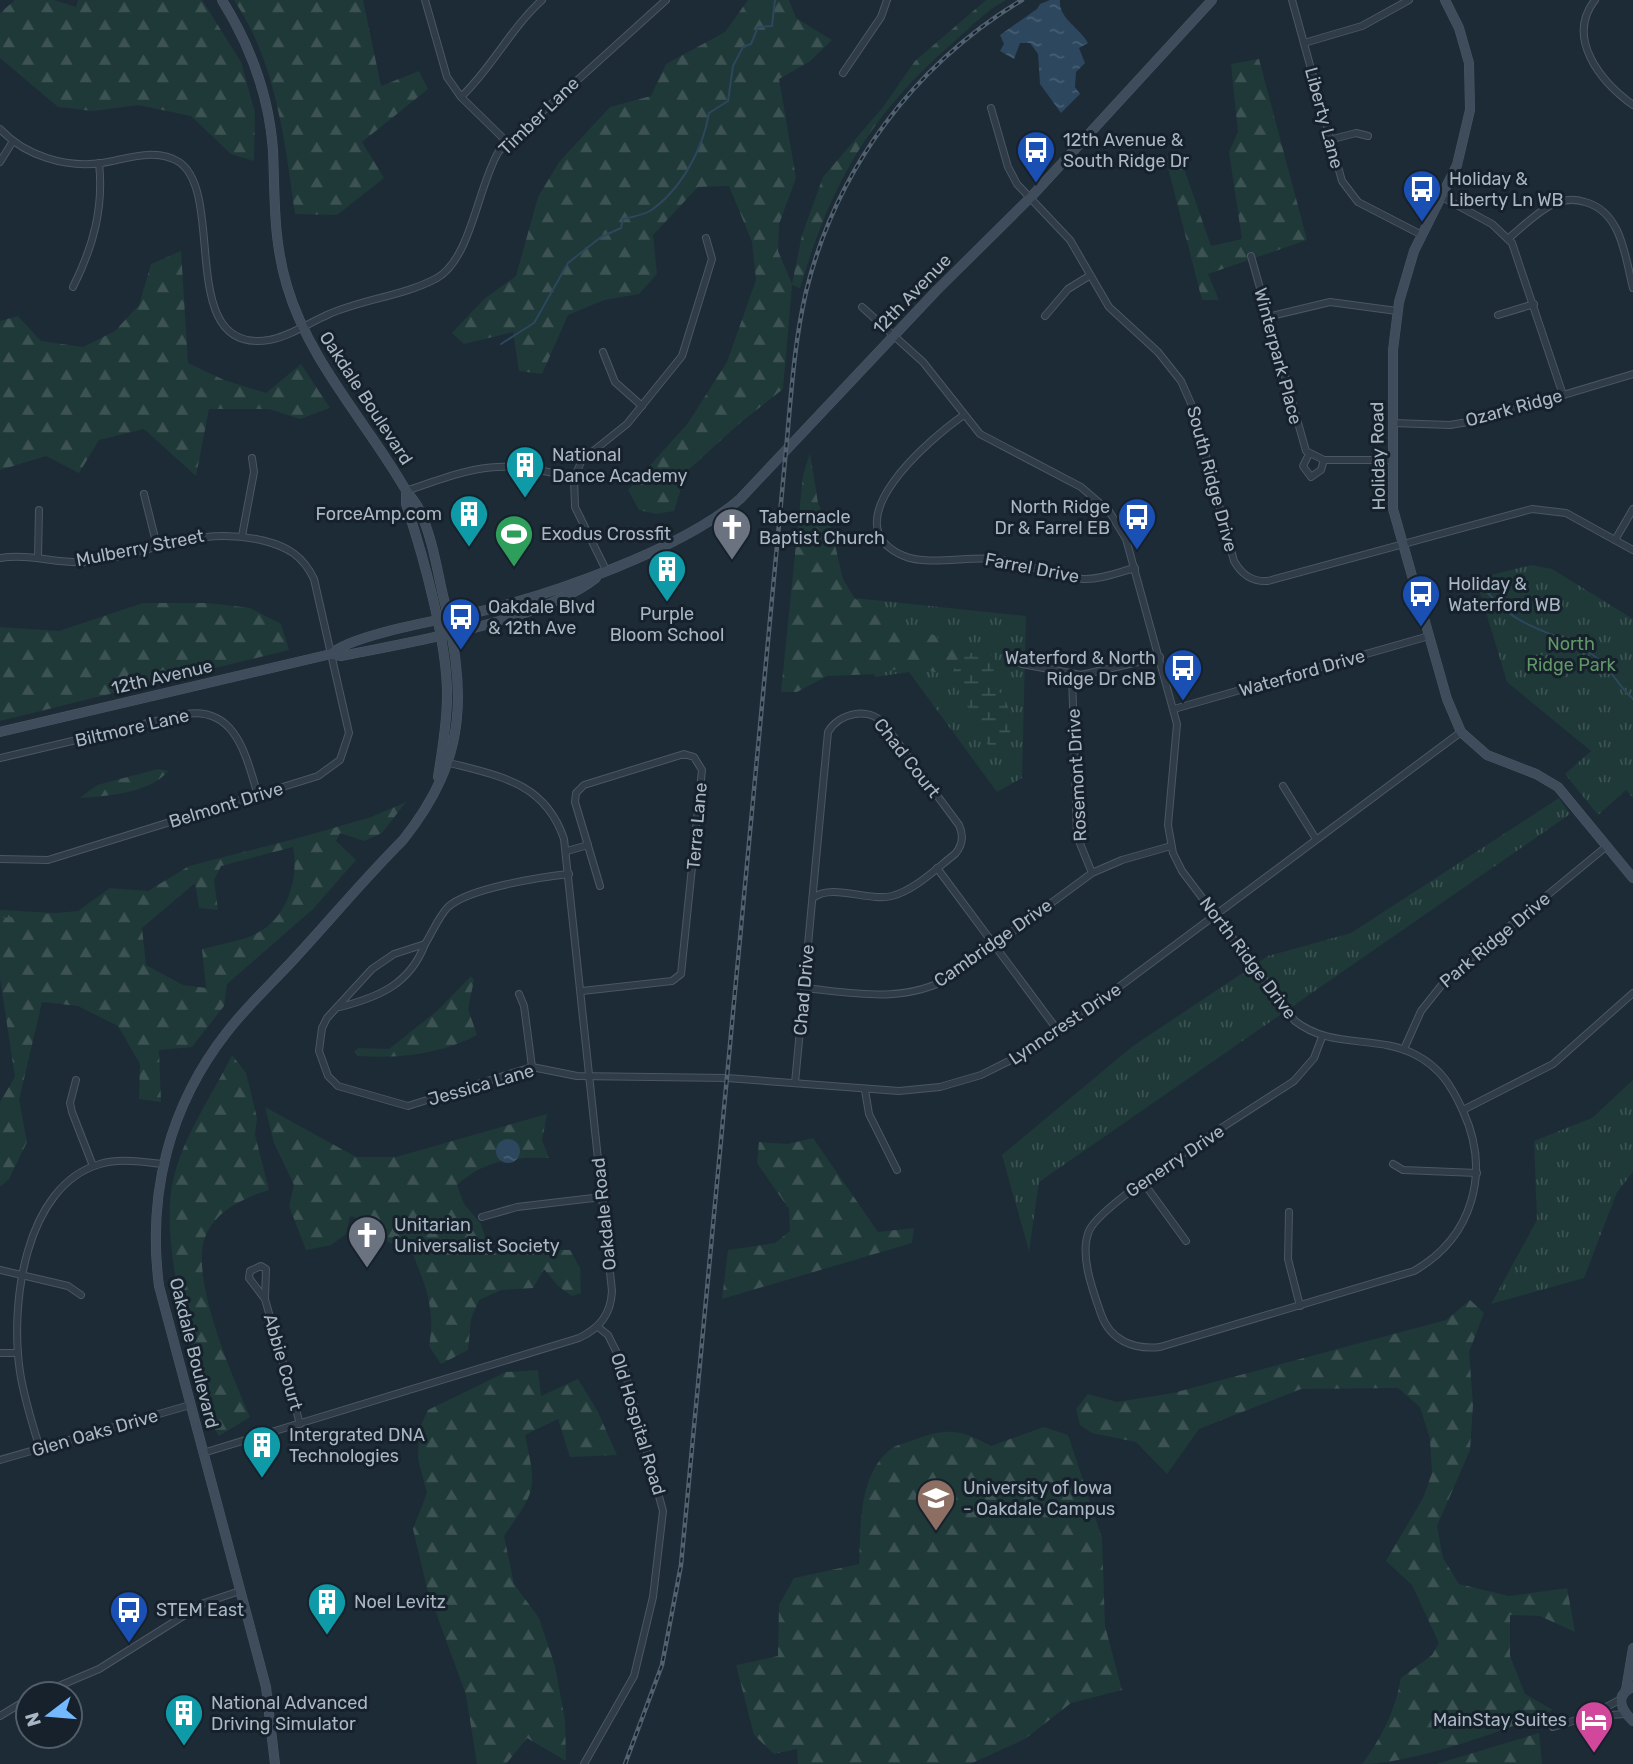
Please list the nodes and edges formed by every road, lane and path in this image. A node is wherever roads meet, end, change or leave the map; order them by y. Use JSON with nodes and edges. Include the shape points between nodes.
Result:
{"nodes":[{"id":1,"x":222,"y":0,"type":"edge"},
{"id":2,"x":425,"y":0,"type":"edge"},
{"id":3,"x":542,"y":0,"type":"edge"},
{"id":4,"x":666,"y":0,"type":"edge"},
{"id":5,"x":887,"y":0,"type":"edge"},
{"id":6,"x":1212,"y":0,"type":"edge"},
{"id":7,"x":1292,"y":0,"type":"edge"},
{"id":8,"x":1409,"y":0,"type":"edge"},
{"id":9,"x":1445,"y":0,"type":"edge"},
{"id":10,"x":1595,"y":0,"type":"edge"},
{"id":11,"x":1304,"y":43,"type":"junction"},
{"id":12,"x":843,"y":73,"type":"dead end"},
{"id":13,"x":461,"y":97,"type":"junction"},
{"id":14,"x":1633,"y":105,"type":"edge"},
{"id":15,"x":991,"y":108,"type":"dead end"},
{"id":16,"x":0,"y":129,"type":"edge"},
{"id":17,"x":1368,"y":136,"type":"dead end"},
{"id":18,"x":1329,"y":140,"type":"junction"},
{"id":19,"x":13,"y":141,"type":"junction"},
{"id":20,"x":507,"y":142,"type":"junction"},
{"id":21,"x":0,"y":162,"type":"edge"},
{"id":22,"x":99,"y":163,"type":"junction"},
{"id":23,"x":1031,"y":197,"type":"junction"},
{"id":24,"x":1442,"y":197,"type":"junction"},
{"id":25,"x":1422,"y":235,"type":"junction"},
{"id":26,"x":706,"y":238,"type":"dead end"},
{"id":27,"x":1509,"y":238,"type":"junction"},
{"id":28,"x":1251,"y":256,"type":"dead end"},
{"id":29,"x":1089,"y":276,"type":"junction"},
{"id":30,"x":73,"y":287,"type":"dead end"},
{"id":31,"x":1633,"y":288,"type":"edge"},
{"id":32,"x":1534,"y":304,"type":"junction"},
{"id":33,"x":862,"y":307,"type":"dead end"},
{"id":34,"x":1397,"y":311,"type":"junction"},
{"id":35,"x":1498,"y":315,"type":"dead end"},
{"id":36,"x":1045,"y":316,"type":"dead end"},
{"id":37,"x":1267,"y":317,"type":"junction"},
{"id":38,"x":302,"y":326,"type":"junction"},
{"id":39,"x":894,"y":335,"type":"junction"},
{"id":40,"x":603,"y":352,"type":"dead end"},
{"id":41,"x":1633,"y":374,"type":"edge"},
{"id":42,"x":1563,"y":395,"type":"junction"},
{"id":43,"x":642,"y":406,"type":"junction"},
{"id":44,"x":964,"y":415,"type":"junction"},
{"id":45,"x":1392,"y":423,"type":"junction"},
{"id":46,"x":1309,"y":454,"type":"junction"},
{"id":47,"x":252,"y":458,"type":"dead end"},
{"id":48,"x":1324,"y":460,"type":"junction"},
{"id":49,"x":1392,"y":460,"type":"junction"},
{"id":50,"x":574,"y":478,"type":"junction"},
{"id":51,"x":406,"y":491,"type":"junction"},
{"id":52,"x":144,"y":494,"type":"dead end"},
{"id":53,"x":1633,"y":509,"type":"edge"},
{"id":54,"x":39,"y":510,"type":"dead end"},
{"id":55,"x":242,"y":536,"type":"junction"},
{"id":56,"x":1615,"y":540,"type":"junction"},
{"id":57,"x":1402,"y":543,"type":"junction"},
{"id":58,"x":158,"y":546,"type":"junction"},
{"id":59,"x":1633,"y":550,"type":"edge"},
{"id":60,"x":38,"y":557,"type":"junction"},
{"id":61,"x":0,"y":558,"type":"edge"},
{"id":62,"x":1136,"y":568,"type":"junction"},
{"id":63,"x":606,"y":570,"type":"junction"},
{"id":64,"x":449,"y":619,"type":"junction"},
{"id":65,"x":436,"y":622,"type":"junction"},
{"id":66,"x":451,"y":631,"type":"junction"},
{"id":67,"x":438,"y":634,"type":"junction"},
{"id":68,"x":1429,"y":636,"type":"junction"},
{"id":69,"x":331,"y":653,"type":"junction"},
{"id":70,"x":1160,"y":657,"type":"junction"},
{"id":71,"x":1021,"y":664,"type":"dead end"},
{"id":72,"x":1072,"y":674,"type":"junction"},
{"id":73,"x":1174,"y":709,"type":"junction"},
{"id":74,"x":0,"y":732,"type":"edge"},
{"id":75,"x":1461,"y":732,"type":"junction"},
{"id":76,"x":0,"y":758,"type":"edge"},
{"id":77,"x":444,"y":762,"type":"junction"},
{"id":78,"x":1283,"y":786,"type":"dead end"},
{"id":79,"x":258,"y":795,"type":"junction"},
{"id":80,"x":1316,"y":839,"type":"junction"},
{"id":81,"x":588,"y":845,"type":"junction"},
{"id":82,"x":1171,"y":846,"type":"junction"},
{"id":83,"x":1607,"y":846,"type":"junction"},
{"id":84,"x":567,"y":850,"type":"junction"},
{"id":85,"x":0,"y":859,"type":"edge"},
{"id":86,"x":937,"y":868,"type":"junction"},
{"id":87,"x":1092,"y":873,"type":"junction"},
{"id":88,"x":569,"y":874,"type":"junction"},
{"id":89,"x":1633,"y":878,"type":"edge"},
{"id":90,"x":600,"y":886,"type":"dead end"},
{"id":91,"x":813,"y":898,"type":"junction"},
{"id":92,"x":1214,"y":915,"type":"junction"},
{"id":93,"x":425,"y":944,"type":"junction"},
{"id":94,"x":995,"y":945,"type":"junction"},
{"id":95,"x":804,"y":988,"type":"junction"},
{"id":96,"x":582,"y":991,"type":"junction"},
{"id":97,"x":1633,"y":993,"type":"edge"},
{"id":98,"x":519,"y":994,"type":"dead end"},
{"id":99,"x":338,"y":1008,"type":"junction"},
{"id":100,"x":1059,"y":1032,"type":"junction"},
{"id":101,"x":1322,"y":1037,"type":"junction"},
{"id":102,"x":1404,"y":1049,"type":"junction"},
{"id":103,"x":532,"y":1067,"type":"junction"},
{"id":104,"x":590,"y":1076,"type":"junction"},
{"id":105,"x":76,"y":1080,"type":"dead end"},
{"id":106,"x":795,"y":1083,"type":"junction"},
{"id":107,"x":865,"y":1090,"type":"junction"},
{"id":108,"x":1462,"y":1111,"type":"junction"},
{"id":109,"x":163,"y":1164,"type":"junction"},
{"id":110,"x":1393,"y":1164,"type":"dead end"},
{"id":111,"x":93,"y":1167,"type":"junction"},
{"id":112,"x":897,"y":1170,"type":"dead end"},
{"id":113,"x":1477,"y":1173,"type":"junction"},
{"id":114,"x":1143,"y":1182,"type":"junction"},
{"id":115,"x":602,"y":1198,"type":"junction"},
{"id":116,"x":1289,"y":1212,"type":"dead end"},
{"id":117,"x":482,"y":1217,"type":"dead end"},
{"id":118,"x":1186,"y":1241,"type":"dead end"},
{"id":119,"x":0,"y":1270,"type":"edge"},
{"id":120,"x":24,"y":1276,"type":"junction"},
{"id":121,"x":82,"y":1295,"type":"dead end"},
{"id":122,"x":265,"y":1299,"type":"junction"},
{"id":123,"x":1300,"y":1306,"type":"junction"},
{"id":124,"x":1101,"y":1313,"type":"joint"},
{"id":125,"x":598,"y":1327,"type":"junction"},
{"id":126,"x":0,"y":1353,"type":"edge"},
{"id":127,"x":18,"y":1353,"type":"junction"},
{"id":128,"x":190,"y":1405,"type":"junction"},
{"id":129,"x":300,"y":1424,"type":"junction"},
{"id":130,"x":40,"y":1449,"type":"junction"},
{"id":131,"x":203,"y":1453,"type":"junction"},
{"id":132,"x":0,"y":1460,"type":"edge"},
{"id":133,"x":240,"y":1591,"type":"junction"},
{"id":134,"x":1633,"y":1648,"type":"edge"},
{"id":135,"x":73,"y":1680,"type":"edge"},
{"id":136,"x":1627,"y":1692,"type":"edge"},
{"id":137,"x":1590,"y":1716,"type":"junction"},
{"id":138,"x":1630,"y":1718,"type":"edge"},
{"id":139,"x":1553,"y":1727,"type":"dead end"},
{"id":140,"x":275,"y":1764,"type":"edge"},
{"id":141,"x":584,"y":1764,"type":"edge"}],
"edges":[{"from":1,"to":38,"type":"street","name":"Oakdale Boulevard","via":[[246,43],[265,101],[273,151],[277,246]]},
{"from":2,"to":13,"type":"street","via":[[447,76]]},
{"from":3,"to":13,"type":"street","via":[[519,22]]},
{"from":4,"to":20,"type":"street","name":"Timber Lane"},
{"from":5,"to":12,"type":"street","via":[[881,17]]},
{"from":6,"to":23,"type":"street","name":"12th Avenue"},
{"from":7,"to":11,"type":"street","name":"Liberty Lane"},
{"from":8,"to":11,"type":"street","via":[[1362,26]]},
{"from":9,"to":24,"type":"street","name":"Holiday Road","via":[[1465,45],[1471,86],[1463,147]]},
{"from":10,"to":14,"type":"street","via":[[1583,23],[1585,49]]},
{"from":11,"to":18,"type":"street","name":"Liberty Lane"},
{"from":13,"to":20,"type":"street"},
{"from":15,"to":23,"type":"street","name":"South Ridge Drive","via":[[1012,176]]},
{"from":16,"to":19,"type":"street","name":"Timber Lane"},
{"from":17,"to":18,"type":"street","via":[[1356,133]]},
{"from":18,"to":25,"type":"street","name":"Liberty Lane","via":[[1350,193],[1368,208]]},
{"from":19,"to":21,"type":"street"},
{"from":19,"to":22,"type":"street","name":"Timber Lane","via":[[58,161]]},
{"from":20,"to":38,"type":"street","name":"Timber Lane","via":[[487,174],[458,256],[445,273]]},
{"from":22,"to":30,"type":"street","via":[[99,214]]},
{"from":22,"to":38,"type":"street","name":"Timber Lane","via":[[157,155],[184,166],[198,188],[206,267],[220,318],[234,333],[258,341]]},
{"from":23,"to":29,"type":"street","name":"South Ridge Drive","via":[[1070,240]]},
{"from":23,"to":39,"type":"street","name":"12th Avenue"},
{"from":24,"to":25,"type":"street","name":"Holiday Road"},
{"from":24,"to":27,"type":"street"},
{"from":25,"to":34,"type":"street","name":"Holiday Road"},
{"from":26,"to":43,"type":"street","via":[[712,260],[686,345],[676,365]]},
{"from":27,"to":31,"type":"street","via":[[1550,205],[1570,200],[1589,203],[1616,226]]},
{"from":27,"to":32,"type":"street"},
{"from":28,"to":37,"type":"street","name":"Winterpark Place"},
{"from":29,"to":36,"type":"street","via":[[1068,289]]},
{"from":29,"to":57,"type":"street","name":"South Ridge Drive","via":[[1109,307],[1158,352],[1181,381],[1193,408],[1234,561],[1244,574],[1269,580]]},
{"from":32,"to":35,"type":"street"},
{"from":32,"to":42,"type":"street"},
{"from":33,"to":39,"type":"street","name":"North Ridge Drive"},
{"from":34,"to":37,"type":"street","via":[[1331,302]]},
{"from":34,"to":45,"type":"street","name":"Holiday Road"},
{"from":37,"to":46,"type":"street","name":"Winterpark Place","via":[[1302,444]]},
{"from":38,"to":51,"type":"street","name":"Oakdale Boulevard"},
{"from":39,"to":44,"type":"street","name":"North Ridge Drive","via":[[923,362]]},
{"from":39,"to":63,"type":"street","name":"12th Avenue","via":[[728,509],[700,527]]},
{"from":40,"to":43,"type":"street","via":[[615,382]]},
{"from":41,"to":42,"type":"street","name":"Ozark Ridge"},
{"from":42,"to":45,"type":"street","name":"Ozark Ridge","via":[[1450,425]]},
{"from":43,"to":50,"type":"street","via":[[627,424],[589,452]]},
{"from":44,"to":62,"type":"street","name":"North Ridge Drive","via":[[980,434],[1081,487],[1102,504],[1126,539]]},
{"from":44,"to":62,"type":"street","name":"Farrel Drive","via":[[937,434],[883,494],[878,521],[890,546],[913,558],[993,559],[1085,579]]},
{"from":45,"to":49,"type":"street","name":"Holiday Road"},
{"from":46,"to":48,"type":"street","name":"Winterpark Place"},
{"from":46,"to":48,"type":"street","name":"Winterpark Place","via":[[1303,466],[1311,477],[1321,470]]},
{"from":47,"to":55,"type":"street","via":[[254,472]]},
{"from":48,"to":49,"type":"street","name":"Winterpark Place"},
{"from":49,"to":57,"type":"street","name":"Holiday Road","via":[[1391,500]]},
{"from":50,"to":51,"type":"street","via":[[524,467],[493,466],[456,472]]},
{"from":50,"to":63,"type":"street","via":[[575,507]]},
{"from":51,"to":64,"type":"street","name":"Oakdale Boulevard","via":[[425,527]]},
{"from":51,"to":65,"type":"street","name":"Oakdale Boulevard","via":[[405,504]]},
{"from":52,"to":58,"type":"street"},
{"from":53,"to":56,"type":"street"},
{"from":54,"to":60,"type":"street"},
{"from":55,"to":58,"type":"street","name":"Mulberry Street","via":[[200,536]]},
{"from":55,"to":69,"type":"street","name":"Mulberry Street","via":[[282,546],[304,562],[314,579]]},
{"from":56,"to":57,"type":"street","name":"South Ridge Drive","via":[[1566,513],[1537,508]]},
{"from":56,"to":59,"type":"street","name":"South Ridge Drive"},
{"from":57,"to":68,"type":"street","name":"Holiday Road"},
{"from":58,"to":60,"type":"street","name":"Mulberry Street","via":[[83,562]]},
{"from":60,"to":61,"type":"street","name":"Mulberry Street"},
{"from":62,"to":70,"type":"street","name":"North Ridge Drive"},
{"from":63,"to":64,"type":"street","name":"12th Avenue"},
{"from":63,"to":66,"type":"street","name":"12th Avenue","via":[[552,602]]},
{"from":64,"to":65,"type":"street","name":"12th Avenue"},
{"from":64,"to":66,"type":"street","name":"Oakdale Boulevard"},
{"from":65,"to":67,"type":"street","name":"Oakdale Boulevard"},
{"from":65,"to":69,"type":"street","name":"12th Avenue","via":[[338,647]]},
{"from":66,"to":67,"type":"street","name":"12th Avenue"},
{"from":66,"to":77,"type":"street","name":"Oakdale Boulevard","via":[[459,709]]},
{"from":67,"to":69,"type":"street","name":"12th Avenue","via":[[341,656]]},
{"from":67,"to":77,"type":"street","name":"Oakdale Boulevard","via":[[447,696]]},
{"from":68,"to":73,"type":"street","name":"Waterford Drive"},
{"from":68,"to":75,"type":"street","name":"Holiday Road"},
{"from":69,"to":74,"type":"street","name":"12th Avenue"},
{"from":69,"to":79,"type":"street","name":"Belmont Drive","via":[[348,725],[344,752],[334,766],[318,776]]},
{"from":70,"to":72,"type":"street","via":[[1105,672]]},
{"from":70,"to":73,"type":"street","name":"North Ridge Drive"},
{"from":71,"to":72,"type":"street"},
{"from":72,"to":87,"type":"street","name":"Rosemont Drive","via":[[1077,836]]},
{"from":73,"to":82,"type":"street","name":"North Ridge Drive","via":[[1177,741],[1168,825]]},
{"from":75,"to":80,"type":"street","name":"Lynncrest Drive"},
{"from":75,"to":83,"type":"street","name":"Holiday Road","via":[[1487,755],[1558,787]]},
{"from":76,"to":79,"type":"street","name":"Biltmore Lane","via":[[203,713],[226,723],[239,738]]},
{"from":77,"to":84,"type":"street","name":"Oakdale Road","via":[[499,777],[532,792],[554,815]]},
{"from":77,"to":109,"type":"street","name":"Oakdale Boulevard","via":[[422,814],[402,840],[227,1033],[184,1099]]},
{"from":78,"to":80,"type":"street"},
{"from":79,"to":85,"type":"street","name":"Belmont Drive","via":[[48,860]]},
{"from":80,"to":92,"type":"street","name":"Lynncrest Drive"},
{"from":81,"to":84,"type":"street"},
{"from":81,"to":90,"type":"street","name":"Terra Lane"},
{"from":81,"to":96,"type":"street","name":"Terra Lane","via":[[575,802],[580,788],[684,754],[698,760],[702,770],[681,974],[672,981]]},
{"from":82,"to":87,"type":"street","name":"Cambridge Drive"},
{"from":82,"to":92,"type":"street","name":"North Ridge Drive","via":[[1182,871]]},
{"from":83,"to":89,"type":"street","name":"Holiday Road"},
{"from":83,"to":102,"type":"street","name":"Park Ridge Drive","via":[[1448,977],[1421,1011]]},
{"from":84,"to":88,"type":"street","name":"Oakdale Road"},
{"from":86,"to":91,"type":"street","name":"Chad Court","via":[[890,896],[821,892]]},
{"from":86,"to":91,"type":"street","name":"Chad Court","via":[[959,849],[961,829],[880,719],[860,713],[837,721],[828,732]]},
{"from":86,"to":94,"type":"street"},
{"from":87,"to":94,"type":"street","name":"Cambridge Drive"},
{"from":88,"to":93,"type":"street","via":[[523,881],[466,898],[449,907]]},
{"from":88,"to":96,"type":"street","name":"Oakdale Road"},
{"from":91,"to":95,"type":"street","name":"Chad Drive"},
{"from":92,"to":100,"type":"street","name":"Lynncrest Drive"},
{"from":92,"to":101,"type":"street","name":"North Ridge Drive","via":[[1288,1014]]},
{"from":93,"to":99,"type":"street","name":"Jessica Lane","via":[[394,954],[372,969]]},
{"from":93,"to":99,"type":"street","via":[[419,960],[397,985],[376,997]]},
{"from":94,"to":95,"type":"street","name":"Cambridge Drive","via":[[951,977],[916,992],[880,995]]},
{"from":94,"to":100,"type":"street"},
{"from":95,"to":106,"type":"street","name":"Chad Drive"},
{"from":96,"to":104,"type":"street","name":"Oakdale Road"},
{"from":97,"to":108,"type":"street","via":[[1553,1064]]},
{"from":98,"to":103,"type":"street"},
{"from":99,"to":103,"type":"street","name":"Jessica Lane","via":[[327,1018],[319,1043],[328,1076],[338,1086],[389,1103],[427,1102]]},
{"from":100,"to":107,"type":"street","name":"Lynncrest Drive","via":[[1013,1061],[962,1081],[916,1090]]},
{"from":101,"to":102,"type":"street","name":"North Ridge Drive"},
{"from":101,"to":114,"type":"street","name":"Generry Drive","via":[[1314,1058],[1294,1081]]},
{"from":102,"to":108,"type":"street","name":"North Ridge Drive","via":[[1435,1067]]},
{"from":103,"to":104,"type":"street","name":"Jessica Lane"},
{"from":104,"to":106,"type":"street","name":"Lynncrest Drive","via":[[727,1077]]},
{"from":104,"to":115,"type":"street","name":"Oakdale Road"},
{"from":105,"to":111,"type":"street","via":[[70,1103]]},
{"from":106,"to":107,"type":"street","name":"Lynncrest Drive"},
{"from":107,"to":112,"type":"street","via":[[869,1114]]},
{"from":108,"to":113,"type":"street","name":"North Ridge Drive","via":[[1475,1143]]},
{"from":109,"to":111,"type":"street","via":[[123,1160]]},
{"from":109,"to":128,"type":"street","name":"Oakdale Boulevard","via":[[155,1220],[156,1265]]},
{"from":110,"to":113,"type":"street","via":[[1403,1170]]},
{"from":111,"to":120,"type":"street","via":[[64,1184],[47,1204],[36,1226]]},
{"from":113,"to":123,"type":"street","name":"North Ridge Drive","via":[[1467,1215],[1434,1258],[1399,1278]]},
{"from":114,"to":118,"type":"street"},
{"from":114,"to":124,"type":"street","name":"Generry Drive","via":[[1103,1211],[1089,1230],[1086,1256]]},
{"from":115,"to":117,"type":"street"},
{"from":115,"to":125,"type":"street","name":"Oakdale Road","via":[[612,1291],[608,1312]]},
{"from":116,"to":123,"type":"street","via":[[1288,1259]]},
{"from":119,"to":120,"type":"street"},
{"from":120,"to":121,"type":"street","via":[[68,1286]]},
{"from":120,"to":127,"type":"street"},
{"from":122,"to":122,"type":"street","name":"Abbie Court","via":[[268,1275],[261,1266],[250,1271],[249,1278]]},
{"from":122,"to":129,"type":"street","name":"Abbie Court"},
{"from":123,"to":124,"type":"street","name":"North Ridge Drive","via":[[1147,1348],[1121,1340]]},
{"from":125,"to":129,"type":"street","via":[[579,1338]]},
{"from":125,"to":141,"type":"street","name":"Old Hospital Road","via":[[608,1335],[622,1365],[663,1511],[653,1597],[634,1676]]},
{"from":126,"to":127,"type":"street"},
{"from":127,"to":130,"type":"street","via":[[24,1395]]},
{"from":128,"to":130,"type":"street","name":"Glen Oaks Drive"},
{"from":128,"to":131,"type":"street","name":"Oakdale Boulevard"},
{"from":129,"to":131,"type":"street"},
{"from":130,"to":132,"type":"street","name":"Glen Oaks Drive"},
{"from":131,"to":133,"type":"street","name":"Oakdale Boulevard"},
{"from":133,"to":135,"type":"street","via":[[204,1603],[99,1669]]},
{"from":133,"to":140,"type":"street","name":"Oakdale Boulevard","via":[[266,1687]]},
{"from":134,"to":136,"type":"street"},
{"from":136,"to":137,"type":"street"},
{"from":136,"to":138,"type":"street"},
{"from":137,"to":138,"type":"street"},
{"from":137,"to":139,"type":"street"}]}
